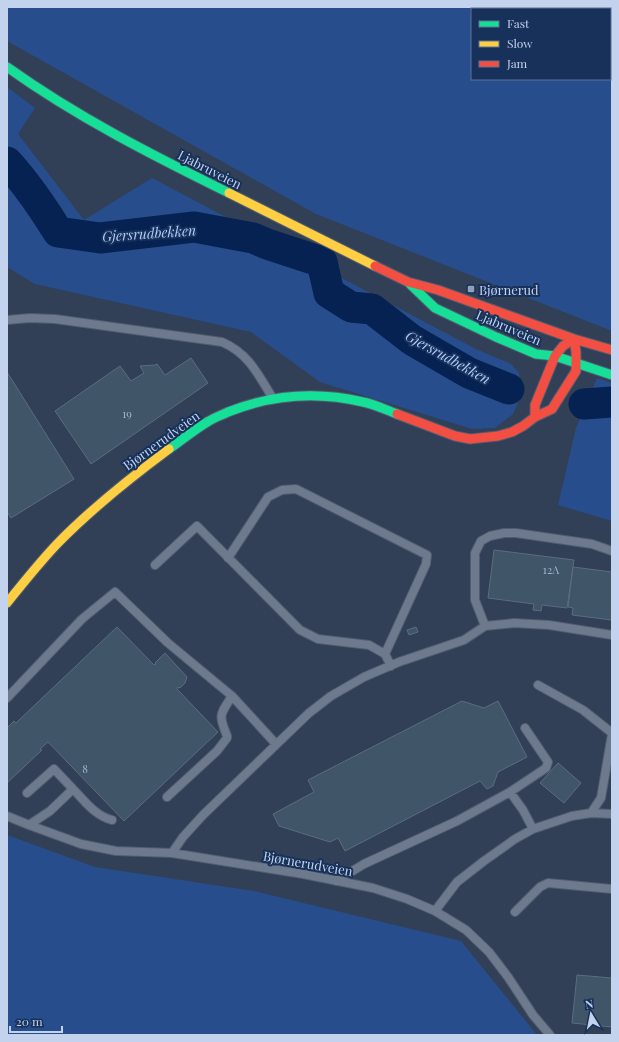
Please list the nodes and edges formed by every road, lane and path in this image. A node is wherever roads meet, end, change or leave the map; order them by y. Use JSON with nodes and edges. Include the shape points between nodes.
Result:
{"nodes":[{"id":1,"x":7,"y":67,"type":"edge"},
{"id":2,"x":408,"y":282,"type":"junction"},
{"id":3,"x":7,"y":320,"type":"edge"},
{"id":4,"x":574,"y":339,"type":"junction"},
{"id":5,"x":612,"y":350,"type":"edge"},
{"id":6,"x":555,"y":356,"type":"junction"},
{"id":7,"x":576,"y":363,"type":"junction"},
{"id":8,"x":612,"y":375,"type":"edge"},
{"id":9,"x":273,"y":399,"type":"junction"},
{"id":10,"x":535,"y":418,"type":"junction"},
{"id":11,"x":612,"y":551,"type":"edge"},
{"id":12,"x":228,"y":558,"type":"junction"},
{"id":13,"x":155,"y":565,"type":"dead end"},
{"id":14,"x":7,"y":603,"type":"edge"},
{"id":15,"x":485,"y":626,"type":"junction"},
{"id":16,"x":612,"y":635,"type":"edge"},
{"id":17,"x":385,"y":654,"type":"junction"},
{"id":18,"x":390,"y":666,"type":"junction"},
{"id":19,"x":538,"y":685,"type":"dead end"},
{"id":20,"x":232,"y":696,"type":"junction"},
{"id":21,"x":7,"y":698,"type":"edge"},
{"id":22,"x":525,"y":728,"type":"dead end"},
{"id":23,"x":612,"y":734,"type":"edge"},
{"id":24,"x":276,"y":744,"type":"junction"},
{"id":25,"x":73,"y":789,"type":"junction"},
{"id":26,"x":510,"y":792,"type":"junction"},
{"id":27,"x":27,"y":793,"type":"dead end"},
{"id":28,"x":166,"y":797,"type":"dead end"},
{"id":29,"x":591,"y":813,"type":"junction"},
{"id":30,"x":612,"y":814,"type":"edge"},
{"id":31,"x":7,"y":816,"type":"edge"},
{"id":32,"x":112,"y":820,"type":"dead end"},
{"id":33,"x":29,"y":825,"type":"junction"},
{"id":34,"x":533,"y":829,"type":"junction"},
{"id":35,"x":172,"y":853,"type":"junction"},
{"id":36,"x":336,"y":881,"type":"junction"},
{"id":37,"x":612,"y":889,"type":"edge"},
{"id":38,"x":435,"y":911,"type":"junction"},
{"id":39,"x":515,"y":912,"type":"dead end"},
{"id":40,"x":550,"y":1035,"type":"edge"}],
"edges":[{"from":1,"to":2,"type":"main road","name":"Ljabruveien","via":[[60,103],[126,141]]},
{"from":2,"to":4,"type":"main road","name":"Ljabruveien","via":[[438,290]]},
{"from":2,"to":6,"type":"main road","name":"Ljabruveien","via":[[436,308],[536,354]]},
{"from":3,"to":9,"type":"lane","via":[[55,319],[222,342],[235,348],[249,361]]},
{"from":4,"to":5,"type":"main road","name":"Ljabruveien"},
{"from":4,"to":6,"type":"main road","via":[[563,346]]},
{"from":4,"to":7,"type":"main road","name":"Bjørnerudveien"},
{"from":6,"to":7,"type":"main road","name":"Ljabruveien"},
{"from":6,"to":10,"type":"main road","via":[[535,405]]},
{"from":7,"to":8,"type":"main road","name":"Ljabruveien"},
{"from":7,"to":10,"type":"main road","name":"Bjørnerudveien","via":[[576,371],[552,409]]},
{"from":9,"to":10,"type":"main road","name":"Bjørnerudveien","via":[[314,395],[364,402],[443,432],[470,438],[512,432]]},
{"from":9,"to":14,"type":"main road","name":"Bjørnerudveien","via":[[246,405],[210,420],[133,476],[78,523]]},
{"from":11,"to":15,"type":"lane","via":[[592,544],[516,533],[490,536],[481,542],[475,553],[475,600]]},
{"from":12,"to":13,"type":"lane","via":[[197,526]]},
{"from":12,"to":17,"type":"lane","via":[[300,630],[318,639],[370,645]]},
{"from":12,"to":17,"type":"lane","via":[[268,497],[282,490],[296,489],[427,556],[426,564]]},
{"from":15,"to":16,"type":"lane","via":[[514,623],[549,625]]},
{"from":15,"to":18,"type":"lane","via":[[464,640]]},
{"from":17,"to":18,"type":"lane"},
{"from":18,"to":24,"type":"lane","via":[[331,696]]},
{"from":19,"to":23,"type":"lane","via":[[583,710]]},
{"from":20,"to":21,"type":"lane","via":[[168,643],[115,592],[82,619]]},
{"from":20,"to":24,"type":"lane"},
{"from":20,"to":28,"type":"lane","via":[[223,709],[221,718],[227,738],[217,752]]},
{"from":22,"to":26,"type":"lane","via":[[548,765]]},
{"from":23,"to":29,"type":"lane","via":[[601,798]]},
{"from":24,"to":35,"type":"lane","via":[[203,814],[182,837]]},
{"from":25,"to":27,"type":"lane","via":[[54,769]]},
{"from":25,"to":32,"type":"lane","via":[[97,813]]},
{"from":25,"to":33,"type":"lane","via":[[50,811]]},
{"from":26,"to":34,"type":"lane"},
{"from":26,"to":36,"type":"lane","via":[[457,821],[364,864]]},
{"from":29,"to":30,"type":"lane"},
{"from":29,"to":34,"type":"lane","via":[[572,816]]},
{"from":31,"to":33,"type":"lane","name":"Bjørnerudveien"},
{"from":33,"to":35,"type":"lane","name":"Bjørnerudveien","via":[[81,844],[116,851]]},
{"from":34,"to":38,"type":"lane","via":[[457,882]]},
{"from":35,"to":36,"type":"lane","name":"Bjørnerudveien"},
{"from":36,"to":38,"type":"lane","name":"Bjørnerudveien","via":[[373,888]]},
{"from":37,"to":39,"type":"lane","via":[[548,883],[540,886]]},
{"from":38,"to":40,"type":"lane","name":"Bjørnerudveien","via":[[466,930],[489,952]]}]}
